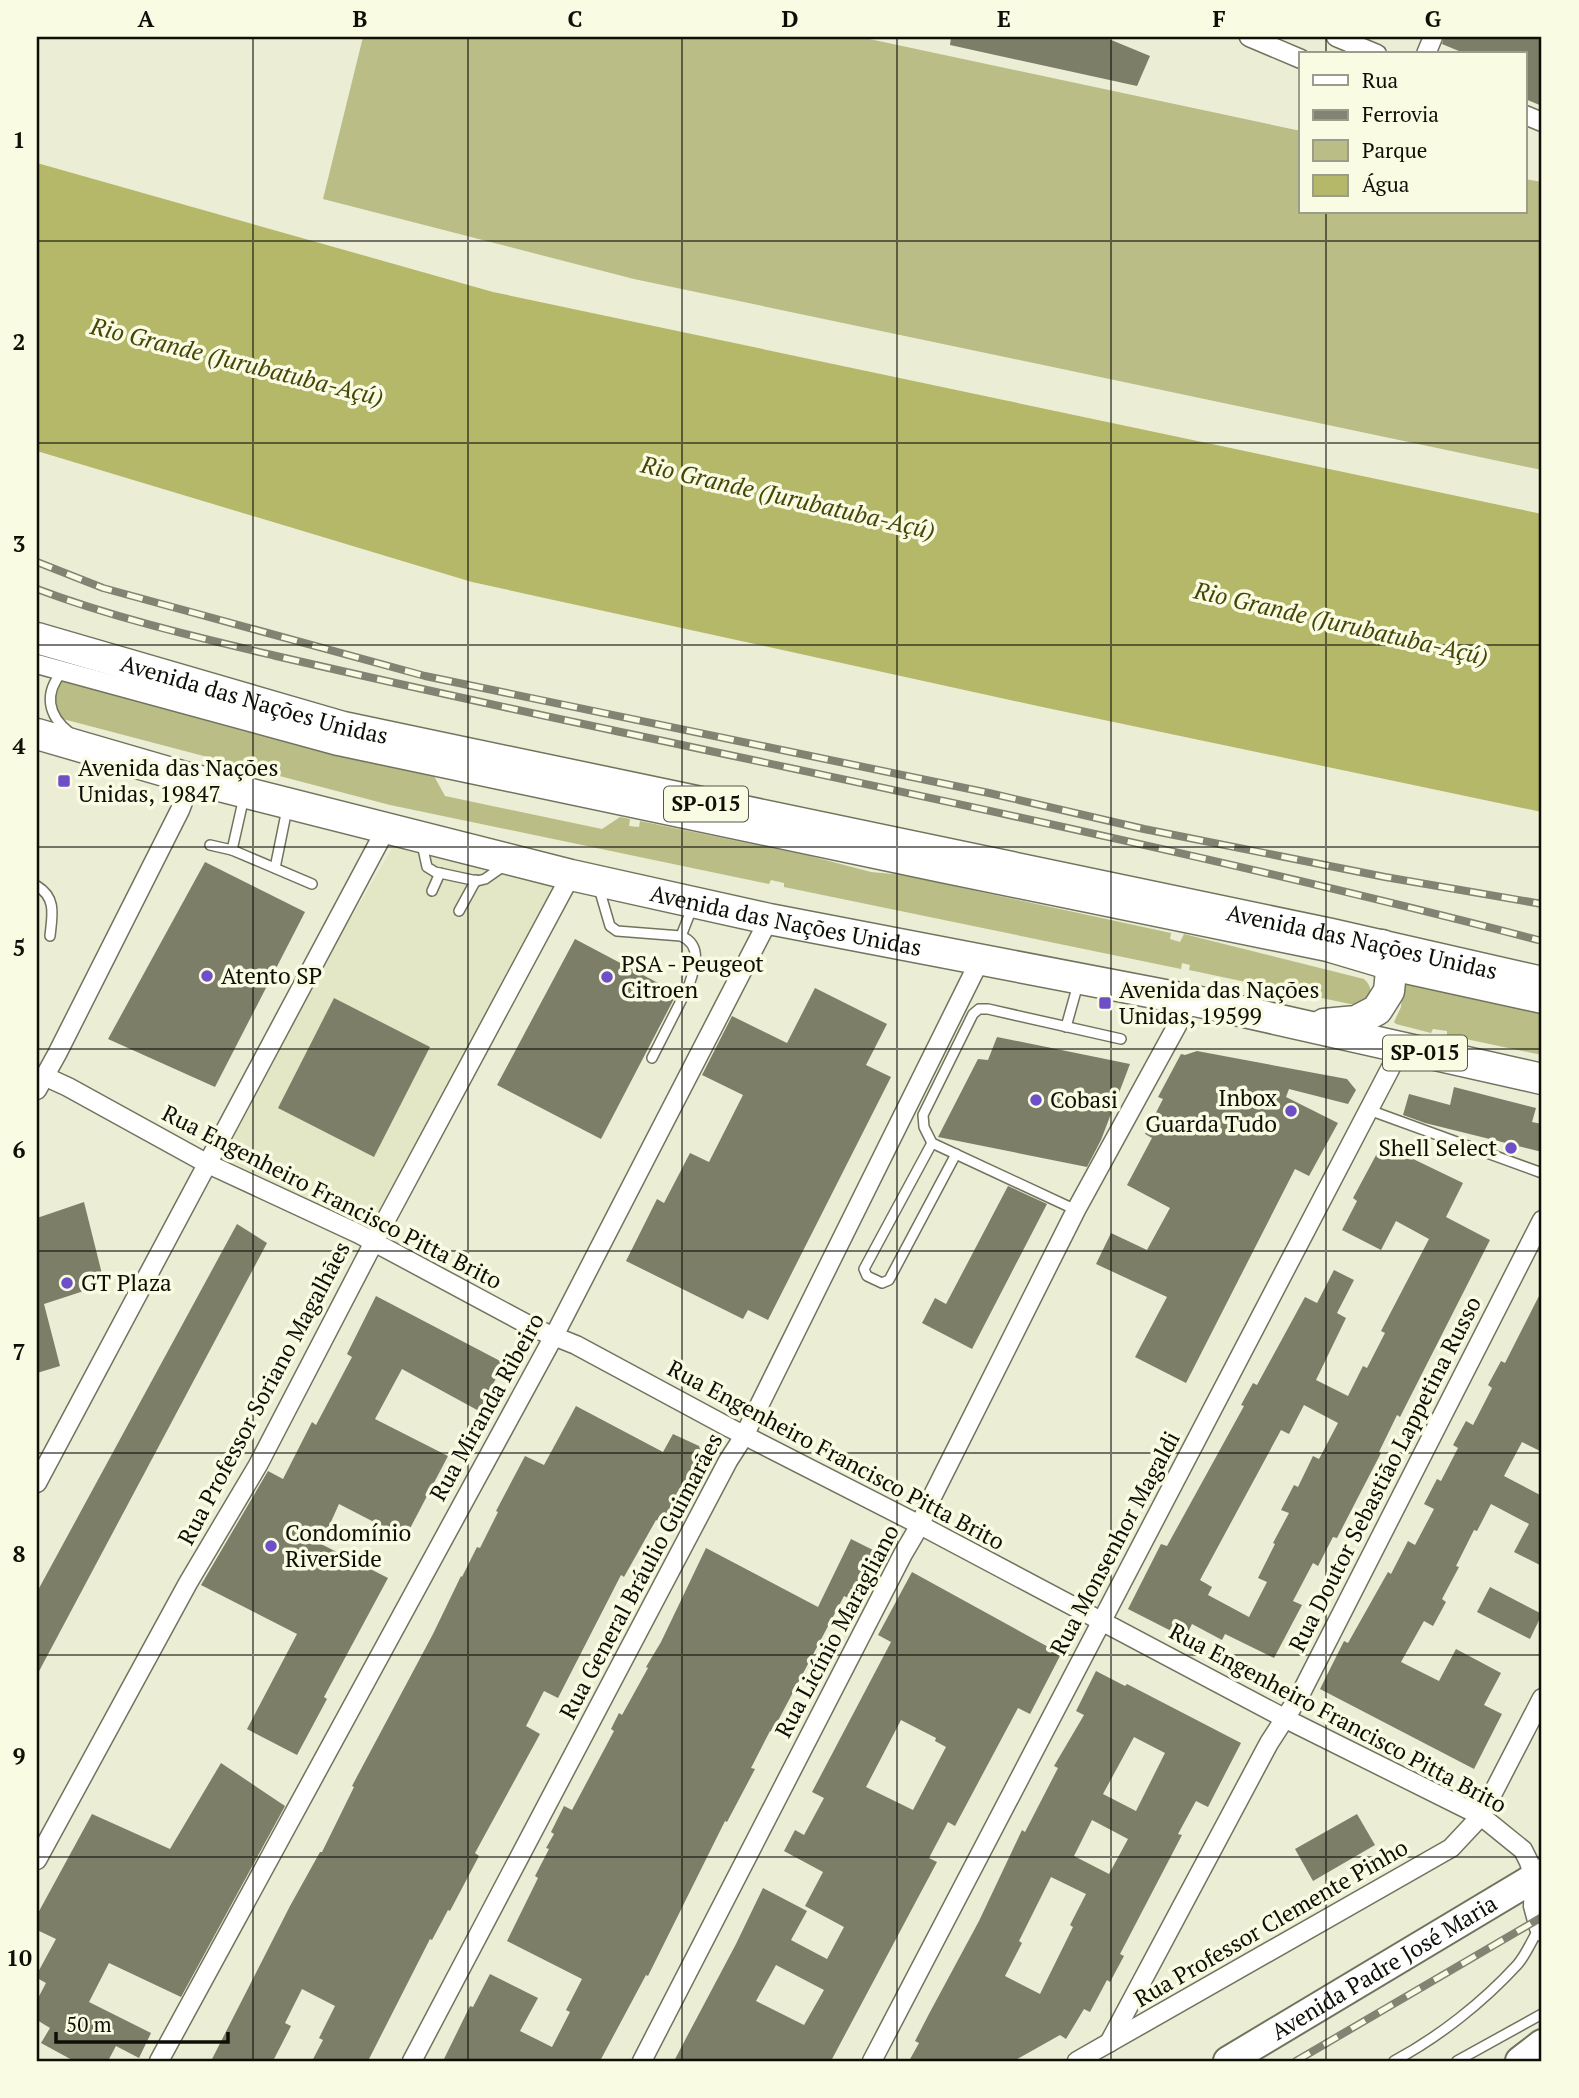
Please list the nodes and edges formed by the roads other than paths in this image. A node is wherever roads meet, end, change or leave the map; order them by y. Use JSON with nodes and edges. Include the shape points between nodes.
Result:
{"nodes":[{"id":1,"x":1249,"y":37,"type":"edge"},
{"id":2,"x":1336,"y":37,"type":"edge"},
{"id":3,"x":1372,"y":52,"type":"edge"},
{"id":4,"x":1299,"y":59,"type":"edge"},
{"id":5,"x":37,"y":638,"type":"edge"},
{"id":6,"x":37,"y":664,"type":"edge"},
{"id":7,"x":62,"y":672,"type":"junction"},
{"id":8,"x":37,"y":734,"type":"edge"},
{"id":9,"x":96,"y":752,"type":"junction"},
{"id":10,"x":192,"y":779,"type":"junction"},
{"id":11,"x":245,"y":792,"type":"junction"},
{"id":12,"x":289,"y":802,"type":"junction"},
{"id":13,"x":387,"y":827,"type":"junction"},
{"id":14,"x":420,"y":835,"type":"junction"},
{"id":15,"x":210,"y":845,"type":"dead end"},
{"id":16,"x":232,"y":850,"type":"junction"},
{"id":17,"x":512,"y":859,"type":"junction"},
{"id":18,"x":275,"y":868,"type":"junction"},
{"id":19,"x":440,"y":873,"type":"junction"},
{"id":20,"x":584,"y":878,"type":"junction"},
{"id":21,"x":476,"y":880,"type":"junction"},
{"id":22,"x":312,"y":884,"type":"dead end"},
{"id":23,"x":37,"y":886,"type":"edge"},
{"id":24,"x":432,"y":891,"type":"dead end"},
{"id":25,"x":694,"y":902,"type":"junction"},
{"id":26,"x":459,"y":911,"type":"dead end"},
{"id":27,"x":769,"y":919,"type":"junction"},
{"id":28,"x":50,"y":936,"type":"dead end"},
{"id":29,"x":681,"y":936,"type":"junction"},
{"id":30,"x":1387,"y":958,"type":"junction"},
{"id":31,"x":980,"y":960,"type":"junction"},
{"id":32,"x":1079,"y":979,"type":"junction"},
{"id":33,"x":1542,"y":982,"type":"edge"},
{"id":34,"x":1191,"y":1000,"type":"junction"},
{"id":35,"x":1542,"y":1004,"type":"edge"},
{"id":36,"x":1308,"y":1025,"type":"junction"},
{"id":37,"x":1066,"y":1027,"type":"junction"},
{"id":38,"x":1121,"y":1039,"type":"dead end"},
{"id":39,"x":1401,"y":1048,"type":"junction"},
{"id":40,"x":652,"y":1058,"type":"dead end"},
{"id":41,"x":1542,"y":1079,"type":"edge"},
{"id":42,"x":40,"y":1083,"type":"edge"},
{"id":43,"x":1369,"y":1110,"type":"junction"},
{"id":44,"x":932,"y":1143,"type":"junction"},
{"id":45,"x":956,"y":1154,"type":"junction"},
{"id":46,"x":206,"y":1164,"type":"junction"},
{"id":47,"x":1542,"y":1173,"type":"edge"},
{"id":48,"x":1076,"y":1210,"type":"junction"},
{"id":49,"x":1542,"y":1220,"type":"edge"},
{"id":50,"x":374,"y":1242,"type":"junction"},
{"id":51,"x":554,"y":1336,"type":"junction"},
{"id":52,"x":744,"y":1436,"type":"junction"},
{"id":53,"x":37,"y":1483,"type":"edge"},
{"id":54,"x":920,"y":1525,"type":"junction"},
{"id":55,"x":1102,"y":1622,"type":"junction"},
{"id":56,"x":1542,"y":1698,"type":"edge"},
{"id":57,"x":1286,"y":1718,"type":"junction"},
{"id":58,"x":1481,"y":1816,"type":"junction"},
{"id":59,"x":37,"y":1860,"type":"edge"},
{"id":60,"x":1538,"y":1876,"type":"edge"},
{"id":61,"x":1541,"y":1930,"type":"edge"},
{"id":62,"x":1542,"y":2014,"type":"edge"},
{"id":63,"x":1109,"y":2043,"type":"junction"},
{"id":64,"x":1542,"y":2044,"type":"edge"},
{"id":65,"x":159,"y":2061,"type":"edge"},
{"id":66,"x":412,"y":2061,"type":"edge"},
{"id":67,"x":642,"y":2061,"type":"edge"},
{"id":68,"x":872,"y":2061,"type":"edge"},
{"id":69,"x":1077,"y":2061,"type":"edge"},
{"id":70,"x":1228,"y":2061,"type":"edge"},
{"id":71,"x":1394,"y":2061,"type":"edge"},
{"id":72,"x":1457,"y":2061,"type":"edge"},
{"id":73,"x":1520,"y":2061,"type":"edge"}],
"edges":[{"from":1,"to":4,"type":"street"},
{"from":2,"to":3,"type":"street"},
{"from":5,"to":30,"type":"highway","name":"Avenida das Nações Unidas","number":"SP-015","via":[[343,727]]},
{"from":6,"to":7,"type":"street"},
{"from":7,"to":9,"type":"lane","via":[[52,683],[53,714]]},
{"from":7,"to":30,"type":"street","via":[[338,746],[1327,952]]},
{"from":8,"to":9,"type":"highway","name":"Avenida das Nações Unidas","number":"SP-015"},
{"from":9,"to":10,"type":"highway","name":"Avenida das Nações Unidas","number":"SP-015"},
{"from":10,"to":11,"type":"highway","name":"Avenida das Nações Unidas","number":"SP-015"},
{"from":10,"to":42,"type":"street"},
{"from":11,"to":12,"type":"highway","name":"Avenida das Nações Unidas","number":"SP-015"},
{"from":11,"to":16,"type":"lane"},
{"from":12,"to":13,"type":"highway","name":"Avenida das Nações Unidas","number":"SP-015"},
{"from":12,"to":18,"type":"lane"},
{"from":13,"to":14,"type":"highway","name":"Avenida das Nações Unidas","number":"SP-015"},
{"from":13,"to":46,"type":"street"},
{"from":14,"to":17,"type":"highway","name":"Avenida das Nações Unidas","number":"SP-015"},
{"from":14,"to":19,"type":"lane","via":[[427,867]]},
{"from":15,"to":16,"type":"lane"},
{"from":16,"to":18,"type":"lane"},
{"from":17,"to":20,"type":"highway","name":"Avenida das Nações Unidas","number":"SP-015"},
{"from":17,"to":21,"type":"lane"},
{"from":18,"to":22,"type":"lane"},
{"from":19,"to":21,"type":"lane"},
{"from":19,"to":24,"type":"lane"},
{"from":20,"to":25,"type":"highway","name":"Avenida das Nações Unidas","number":"SP-015"},
{"from":20,"to":29,"type":"lane","via":[[617,932]]},
{"from":20,"to":50,"type":"street","name":"Rua Professor Soriano Magalhães"},
{"from":21,"to":26,"type":"lane"},
{"from":23,"to":28,"type":"lane","via":[[53,908]]},
{"from":25,"to":27,"type":"highway","name":"Avenida das Nações Unidas","number":"SP-015"},
{"from":25,"to":29,"type":"lane"},
{"from":27,"to":31,"type":"highway","name":"Avenida das Nações Unidas","number":"SP-015"},
{"from":27,"to":51,"type":"street","name":"Rua Miranda Ribeiro"},
{"from":29,"to":40,"type":"lane","via":[[696,954],[694,972]]},
{"from":30,"to":33,"type":"highway","name":"Avenida das Nações Unidas","number":"SP-015"},
{"from":30,"to":35,"type":"street"},
{"from":30,"to":36,"type":"highway","via":[[1389,990],[1377,1010],[1356,1021]]},
{"from":31,"to":32,"type":"highway","name":"Avenida das Nações Unidas","number":"SP-015"},
{"from":31,"to":52,"type":"street","name":"Rua General Bráulio Guimarães"},
{"from":32,"to":34,"type":"highway","name":"Avenida das Nações Unidas","number":"SP-015"},
{"from":32,"to":37,"type":"lane"},
{"from":34,"to":36,"type":"highway","name":"Avenida das Nações Unidas","number":"SP-015"},
{"from":34,"to":48,"type":"street","name":"Rua Licínio Maragliano"},
{"from":36,"to":39,"type":"highway","name":"Avenida das Nações Unidas","number":"SP-015"},
{"from":37,"to":38,"type":"lane"},
{"from":37,"to":44,"type":"lane","via":[[988,1009],[973,1014],[923,1115]]},
{"from":39,"to":41,"type":"highway","name":"Avenida das Nações Unidas","number":"SP-015"},
{"from":39,"to":43,"type":"street","name":"Rua Monsenhor Magaldi"},
{"from":42,"to":46,"type":"street","name":"Rua Engenheiro Francisco Pitta Brito","via":[[68,1087]]},
{"from":43,"to":47,"type":"lane"},
{"from":43,"to":55,"type":"street","name":"Rua Monsenhor Magaldi"},
{"from":44,"to":45,"type":"lane"},
{"from":44,"to":45,"type":"lane","via":[[864,1269],[867,1276],[882,1283],[889,1280]]},
{"from":45,"to":48,"type":"lane"},
{"from":46,"to":50,"type":"street","name":"Rua Engenheiro Francisco Pitta Brito"},
{"from":46,"to":53,"type":"street"},
{"from":48,"to":54,"type":"street","name":"Rua Licínio Maragliano"},
{"from":49,"to":57,"type":"street","name":"Rua Doutor Sebastião Lappetina Russo"},
{"from":50,"to":51,"type":"street","name":"Rua Engenheiro Francisco Pitta Brito"},
{"from":50,"to":59,"type":"street","name":"Rua Professor Soriano Magalhães","via":[[258,1465]]},
{"from":51,"to":52,"type":"street","name":"Rua Engenheiro Francisco Pitta Brito"},
{"from":51,"to":65,"type":"street","name":"Rua Miranda Ribeiro"},
{"from":52,"to":54,"type":"street","name":"Rua Engenheiro Francisco Pitta Brito"},
{"from":52,"to":66,"type":"street","name":"Rua General Bráulio Guimarães"},
{"from":54,"to":55,"type":"street","name":"Rua Engenheiro Francisco Pitta Brito"},
{"from":54,"to":67,"type":"street","name":"Rua Licínio Maragliano"},
{"from":55,"to":57,"type":"street","name":"Rua Engenheiro Francisco Pitta Brito"},
{"from":55,"to":68,"type":"street","name":"Rua Monsenhor Magaldi"},
{"from":56,"to":58,"type":"street","name":"Rua Professor Clemente Pinho"},
{"from":57,"to":58,"type":"street","name":"Rua Engenheiro Francisco Pitta Brito"},
{"from":57,"to":63,"type":"street","name":"Rua Doutor Sebastião Lappetina Russo"},
{"from":58,"to":60,"type":"street","name":"Rua Engenheiro Francisco Pitta Brito","via":[[1523,1850]]},
{"from":58,"to":63,"type":"street","name":"Rua Professor Clemente Pinho","via":[[1451,1848]]},
{"from":60,"to":61,"type":"street","name":"Rua Engenheiro Francisco Pitta Brito","via":[[1533,1906]]},
{"from":60,"to":70,"type":"main road","name":"Avenida Padre José Maria"},
{"from":61,"to":71,"type":"lane","via":[[1518,1963],[1474,2006]]},
{"from":62,"to":72,"type":"lane"},
{"from":63,"to":69,"type":"street","name":"Rua Professor Clemente Pinho"},
{"from":64,"to":73,"type":"main road"}]}
